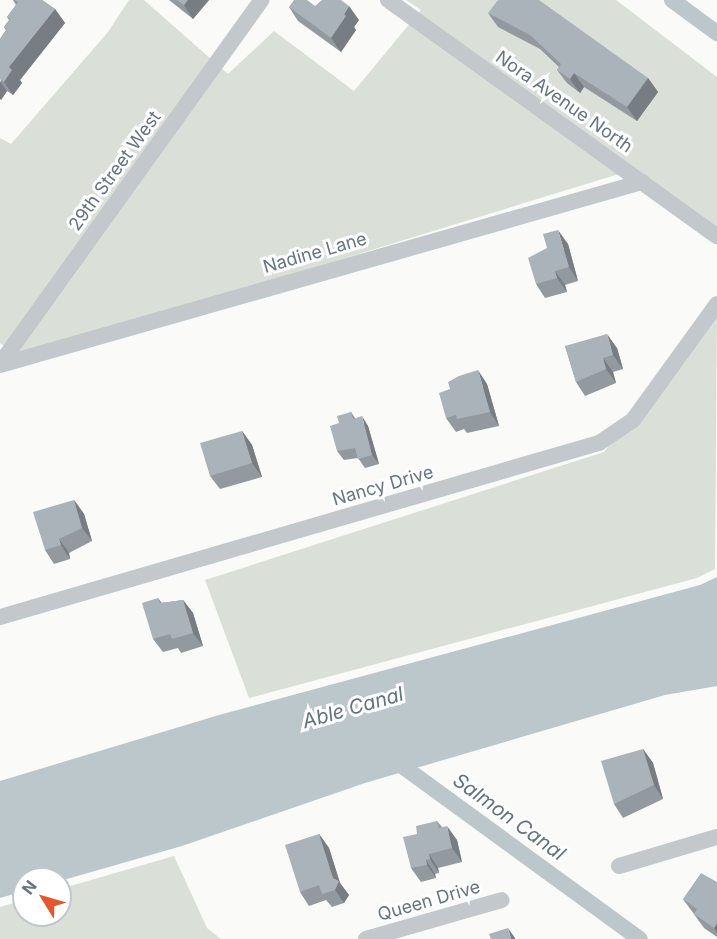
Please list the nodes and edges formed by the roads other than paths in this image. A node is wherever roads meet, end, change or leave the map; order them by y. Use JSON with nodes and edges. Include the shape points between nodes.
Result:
{"nodes":[{"id":1,"x":262,"y":0,"type":"edge"},
{"id":2,"x":388,"y":0,"type":"edge"},
{"id":3,"x":642,"y":182,"type":"junction"},
{"id":4,"x":717,"y":236,"type":"edge"},
{"id":5,"x":717,"y":304,"type":"edge"},
{"id":6,"x":0,"y":364,"type":"edge"},
{"id":7,"x":0,"y":617,"type":"edge"},
{"id":8,"x":717,"y":837,"type":"edge"},
{"id":9,"x":619,"y":866,"type":"dead end"},
{"id":10,"x":502,"y":900,"type":"dead end"},
{"id":11,"x":366,"y":939,"type":"edge"}],
"edges":[{"from":1,"to":6,"type":"street","name":"29th Street West"},
{"from":2,"to":3,"type":"street","name":"Nora Avenue North"},
{"from":3,"to":4,"type":"street","name":"Nora Avenue North"},
{"from":3,"to":6,"type":"street","name":"Nadine Lane"},
{"from":5,"to":7,"type":"street","name":"Nancy Drive","via":[[633,420],[599,443]]},
{"from":8,"to":9,"type":"street"},
{"from":10,"to":11,"type":"street","name":"Queen Drive"}]}
